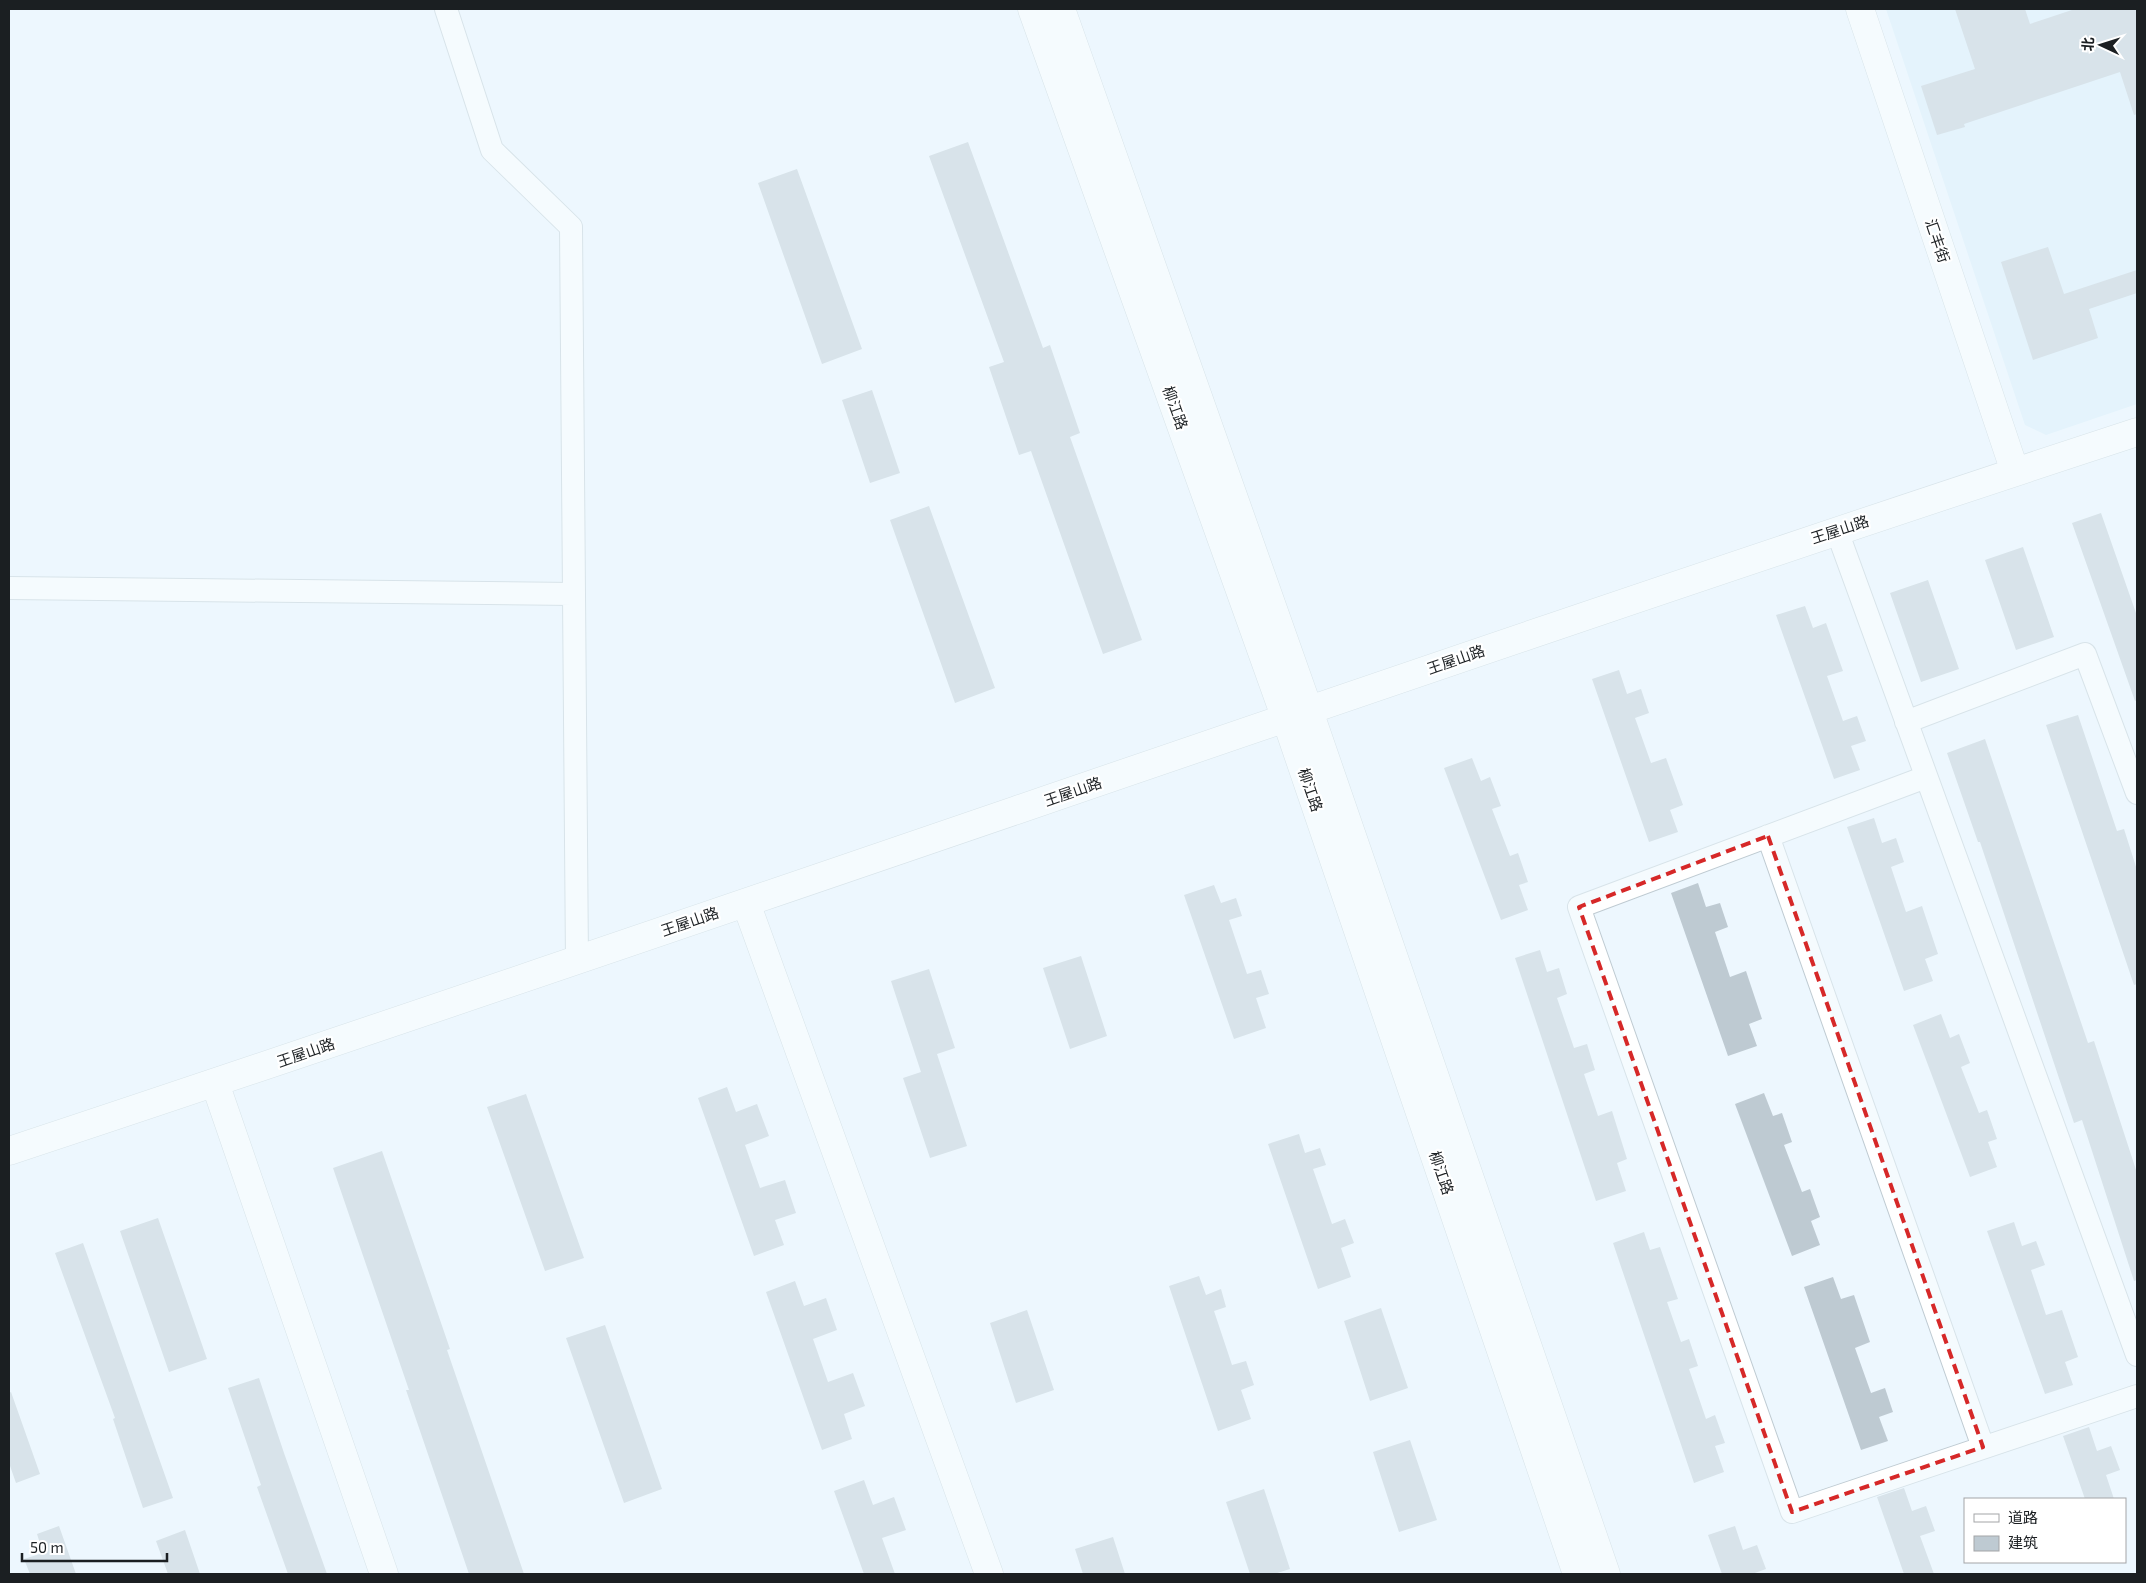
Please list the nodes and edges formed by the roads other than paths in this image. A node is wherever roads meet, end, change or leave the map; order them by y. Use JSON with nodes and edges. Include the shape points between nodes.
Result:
{"nodes":[{"id":1,"x":446,"y":9,"type":"edge"},
{"id":2,"x":1032,"y":9,"type":"edge"},
{"id":3,"x":1061,"y":9,"type":"edge"},
{"id":4,"x":1860,"y":9,"type":"edge"},
{"id":5,"x":2137,"y":432,"type":"edge"},
{"id":6,"x":2015,"y":472,"type":"junction"},
{"id":7,"x":1837,"y":531,"type":"junction"},
{"id":8,"x":9,"y":588,"type":"edge"},
{"id":9,"x":573,"y":594,"type":"junction"},
{"id":10,"x":1297,"y":715,"type":"junction"},
{"id":11,"x":1906,"y":722,"type":"junction"},
{"id":12,"x":1926,"y":777,"type":"junction"},
{"id":13,"x":2137,"y":793,"type":"edge"},
{"id":14,"x":1768,"y":836,"type":"junction"},
{"id":15,"x":746,"y":903,"type":"junction"},
{"id":16,"x":577,"y":962,"type":"junction"},
{"id":17,"x":215,"y":1083,"type":"junction"},
{"id":18,"x":9,"y":1151,"type":"edge"},
{"id":19,"x":2137,"y":1355,"type":"edge"},
{"id":20,"x":2137,"y":1396,"type":"edge"},
{"id":21,"x":1983,"y":1447,"type":"junction"},
{"id":22,"x":384,"y":1574,"type":"edge"},
{"id":23,"x":989,"y":1574,"type":"edge"},
{"id":24,"x":1577,"y":1574,"type":"edge"},
{"id":25,"x":1606,"y":1574,"type":"edge"}],
"edges":[{"from":1,"to":9,"type":"street","via":[[492,150],[571,227]]},
{"from":2,"to":10,"type":"street","name":"柳江路"},
{"from":3,"to":10,"type":"street","name":"柳江路"},
{"from":4,"to":6,"type":"street","name":"汇丰街"},
{"from":5,"to":6,"type":"street","name":"王屋山路"},
{"from":6,"to":7,"type":"street","name":"王屋山路"},
{"from":7,"to":10,"type":"street","name":"王屋山路"},
{"from":7,"to":11,"type":"street"},
{"from":8,"to":9,"type":"street"},
{"from":9,"to":16,"type":"street"},
{"from":10,"to":15,"type":"street","name":"王屋山路"},
{"from":10,"to":24,"type":"street","name":"柳江路"},
{"from":10,"to":25,"type":"street","name":"柳江路"},
{"from":11,"to":12,"type":"street"},
{"from":11,"to":13,"type":"street","via":[[2086,654]]},
{"from":12,"to":14,"type":"street"},
{"from":12,"to":19,"type":"street"},
{"from":14,"to":21,"type":"street"},
{"from":14,"to":21,"type":"street","via":[[1579,907],[1792,1512]]},
{"from":15,"to":16,"type":"street","name":"王屋山路"},
{"from":15,"to":23,"type":"street"},
{"from":16,"to":17,"type":"street","name":"王屋山路"},
{"from":17,"to":18,"type":"street","name":"王屋山路"},
{"from":17,"to":22,"type":"street"},
{"from":20,"to":21,"type":"street"}]}
